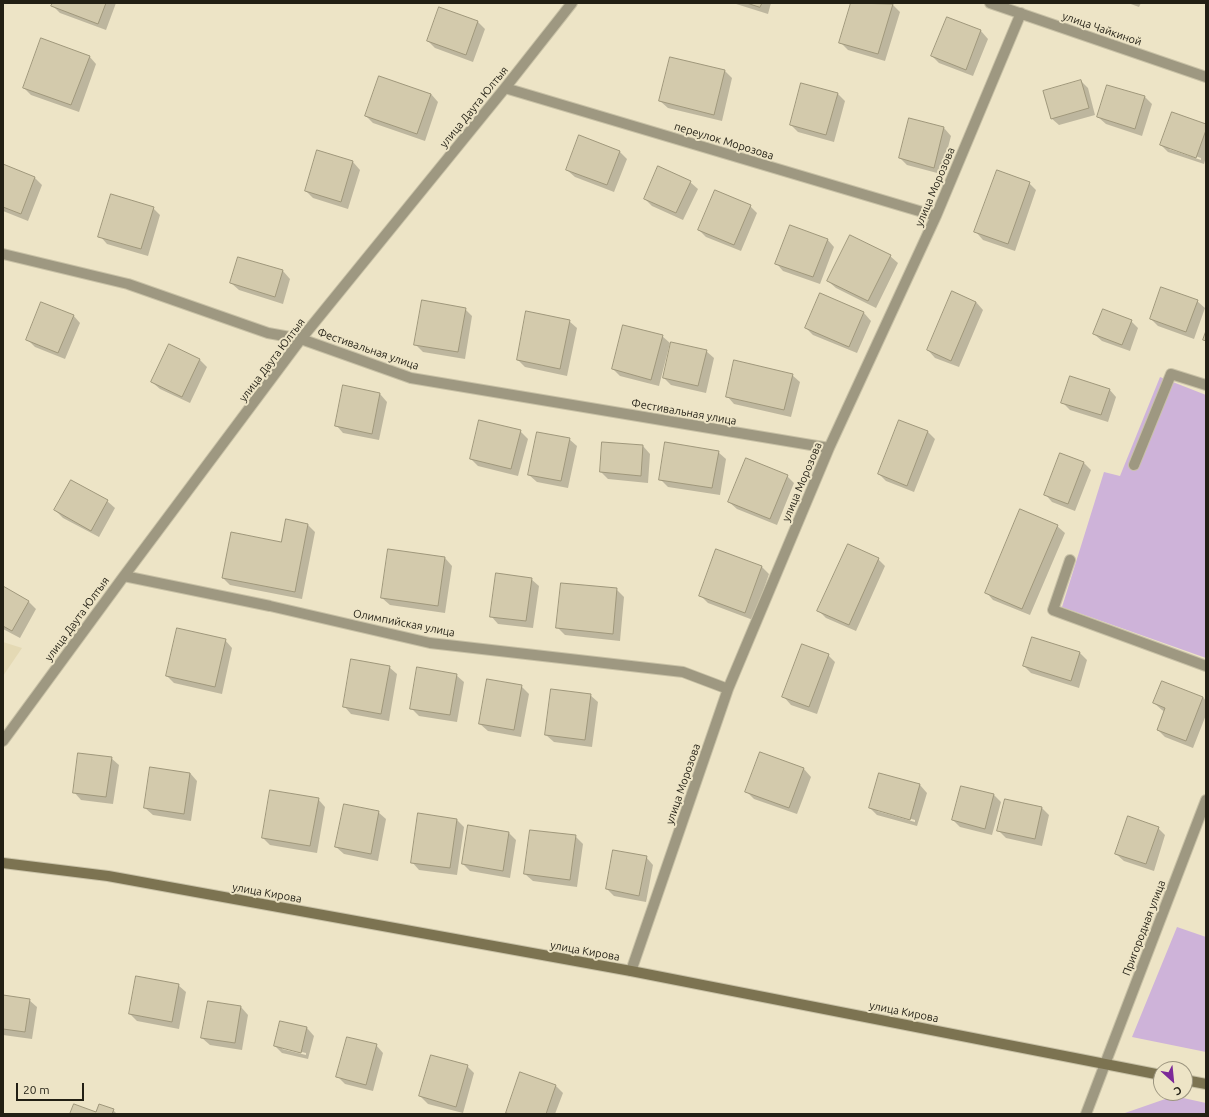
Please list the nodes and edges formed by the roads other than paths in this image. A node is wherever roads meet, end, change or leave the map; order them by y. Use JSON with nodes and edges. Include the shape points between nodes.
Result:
{"nodes":[{"id":1,"x":572,"y":3,"type":"edge"},
{"id":2,"x":990,"y":3,"type":"edge"},
{"id":3,"x":1022,"y":13,"type":"junction"},
{"id":4,"x":1206,"y":77,"type":"edge"},
{"id":5,"x":505,"y":88,"type":"junction"},
{"id":6,"x":936,"y":216,"type":"junction"},
{"id":7,"x":3,"y":254,"type":"edge"},
{"id":8,"x":301,"y":339,"type":"junction"},
{"id":9,"x":1206,"y":385,"type":"edge"},
{"id":10,"x":829,"y":448,"type":"junction"},
{"id":11,"x":1134,"y":465,"type":"dead end"},
{"id":12,"x":1070,"y":560,"type":"dead end"},
{"id":13,"x":124,"y":576,"type":"junction"},
{"id":14,"x":1206,"y":666,"type":"edge"},
{"id":15,"x":728,"y":689,"type":"junction"},
{"id":16,"x":3,"y":741,"type":"edge"},
{"id":17,"x":1206,"y":800,"type":"edge"},
{"id":18,"x":3,"y":863,"type":"edge"},
{"id":19,"x":631,"y":971,"type":"junction"},
{"id":20,"x":1105,"y":1064,"type":"junction"},
{"id":21,"x":1153,"y":1073,"type":"edge"},
{"id":22,"x":1193,"y":1082,"type":"edge"},
{"id":23,"x":1206,"y":1084,"type":"edge"},
{"id":24,"x":1086,"y":1114,"type":"edge"}],
"edges":[{"from":1,"to":5,"type":"street","name":"улица Даута Юлтыя"},
{"from":2,"to":3,"type":"street","name":"улица Чайкиной"},
{"from":3,"to":4,"type":"street","name":"улица Чайкиной"},
{"from":3,"to":6,"type":"street","name":"улица Морозова"},
{"from":5,"to":6,"type":"street","name":"переулок Морозова"},
{"from":5,"to":8,"type":"street","name":"улица Даута Юлтыя"},
{"from":6,"to":10,"type":"street","name":"улица Морозова"},
{"from":7,"to":8,"type":"street","name":"Фестивальная улица","via":[[128,284],[268,333]]},
{"from":8,"to":10,"type":"street","name":"Фестивальная улица","via":[[411,378]]},
{"from":8,"to":13,"type":"street","name":"улица Даута Юлтыя"},
{"from":9,"to":11,"type":"street","via":[[1171,374]]},
{"from":10,"to":15,"type":"street","name":"улица Морозова"},
{"from":12,"to":14,"type":"street","via":[[1053,610]]},
{"from":13,"to":15,"type":"street","name":"Олимпийская улица","via":[[430,643],[683,672]]},
{"from":13,"to":16,"type":"street","name":"улица Даута Юлтыя"},
{"from":15,"to":19,"type":"street","name":"улица Морозова"},
{"from":17,"to":20,"type":"street","name":"Пригородная улица"},
{"from":18,"to":19,"type":"main road","name":"улица Кирова","via":[[108,876]]},
{"from":19,"to":20,"type":"main road","name":"улица Кирова"},
{"from":20,"to":21,"type":"main road","name":"улица Кирова"},
{"from":20,"to":24,"type":"street","name":"Пригородная улица"},
{"from":22,"to":23,"type":"main road"}]}
